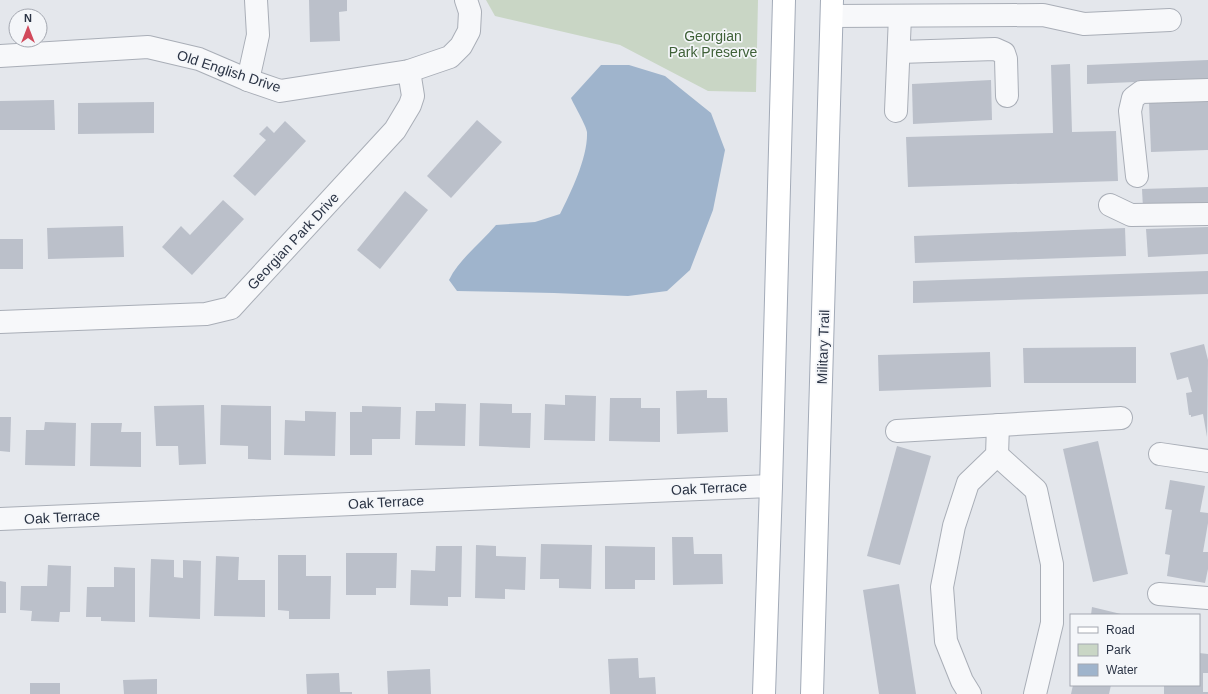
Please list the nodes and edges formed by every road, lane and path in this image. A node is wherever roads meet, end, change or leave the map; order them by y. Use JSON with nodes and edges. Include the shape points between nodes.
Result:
{"nodes":[{"id":1,"x":256,"y":0,"type":"edge"},
{"id":2,"x":466,"y":0,"type":"edge"},
{"id":3,"x":784,"y":0,"type":"edge"},
{"id":4,"x":832,"y":8,"type":"edge"},
{"id":5,"x":900,"y":16,"type":"junction"},
{"id":6,"x":1170,"y":20,"type":"dead end"},
{"id":7,"x":899,"y":52,"type":"junction"},
{"id":8,"x":0,"y":56,"type":"edge"},
{"id":9,"x":409,"y":71,"type":"junction"},
{"id":10,"x":248,"y":80,"type":"junction"},
{"id":11,"x":1208,"y":90,"type":"edge"},
{"id":12,"x":1007,"y":96,"type":"dead end"},
{"id":13,"x":896,"y":111,"type":"dead end"},
{"id":14,"x":1137,"y":176,"type":"dead end"},
{"id":15,"x":1110,"y":206,"type":"dead end"},
{"id":16,"x":1208,"y":214,"type":"edge"},
{"id":17,"x":0,"y":322,"type":"edge"},
{"id":18,"x":1121,"y":418,"type":"dead end"},
{"id":19,"x":998,"y":425,"type":"junction"},
{"id":20,"x":897,"y":431,"type":"dead end"},
{"id":21,"x":1160,"y":454,"type":"dead end"},
{"id":22,"x":997,"y":455,"type":"junction"},
{"id":23,"x":1208,"y":461,"type":"edge"},
{"id":24,"x":771,"y":486,"type":"junction"},
{"id":25,"x":0,"y":519,"type":"edge"},
{"id":26,"x":1159,"y":594,"type":"dead end"},
{"id":27,"x":1208,"y":598,"type":"edge"},
{"id":28,"x":764,"y":694,"type":"edge"},
{"id":29,"x":812,"y":694,"type":"edge"},
{"id":30,"x":970,"y":694,"type":"edge"},
{"id":31,"x":1034,"y":694,"type":"edge"}],
"edges":[{"from":1,"to":10,"type":"street","via":[[258,35]]},
{"from":2,"to":9,"type":"street","via":[[470,12],[469,31],[461,46],[450,57]]},
{"from":3,"to":24,"type":"main road"},
{"from":4,"to":5,"type":"street"},
{"from":4,"to":29,"type":"main road","name":"Military Trail"},
{"from":5,"to":6,"type":"street","via":[[1043,15],[1084,24]]},
{"from":5,"to":7,"type":"street"},
{"from":7,"to":12,"type":"street","via":[[995,49],[1004,53],[1006,59]]},
{"from":7,"to":13,"type":"street"},
{"from":8,"to":10,"type":"street","name":"Old English Drive","via":[[148,47],[199,59]]},
{"from":9,"to":10,"type":"street","name":"Old English Drive","via":[[280,91]]},
{"from":9,"to":17,"type":"street","name":"Georgian Park Drive","via":[[413,96],[395,130],[231,308],[206,314]]},
{"from":11,"to":14,"type":"street","via":[[1141,92],[1133,98],[1130,111]]},
{"from":15,"to":16,"type":"street","via":[[1132,215]]},
{"from":18,"to":19,"type":"street"},
{"from":19,"to":20,"type":"street"},
{"from":19,"to":22,"type":"street"},
{"from":21,"to":23,"type":"street"},
{"from":22,"to":30,"type":"street","via":[[968,483],[954,526],[942,587],[946,640]]},
{"from":22,"to":31,"type":"street","via":[[1036,490],[1052,564],[1052,623]]},
{"from":24,"to":25,"type":"street","name":"Oak Terrace"},
{"from":24,"to":28,"type":"main road"},
{"from":26,"to":27,"type":"street"}]}
